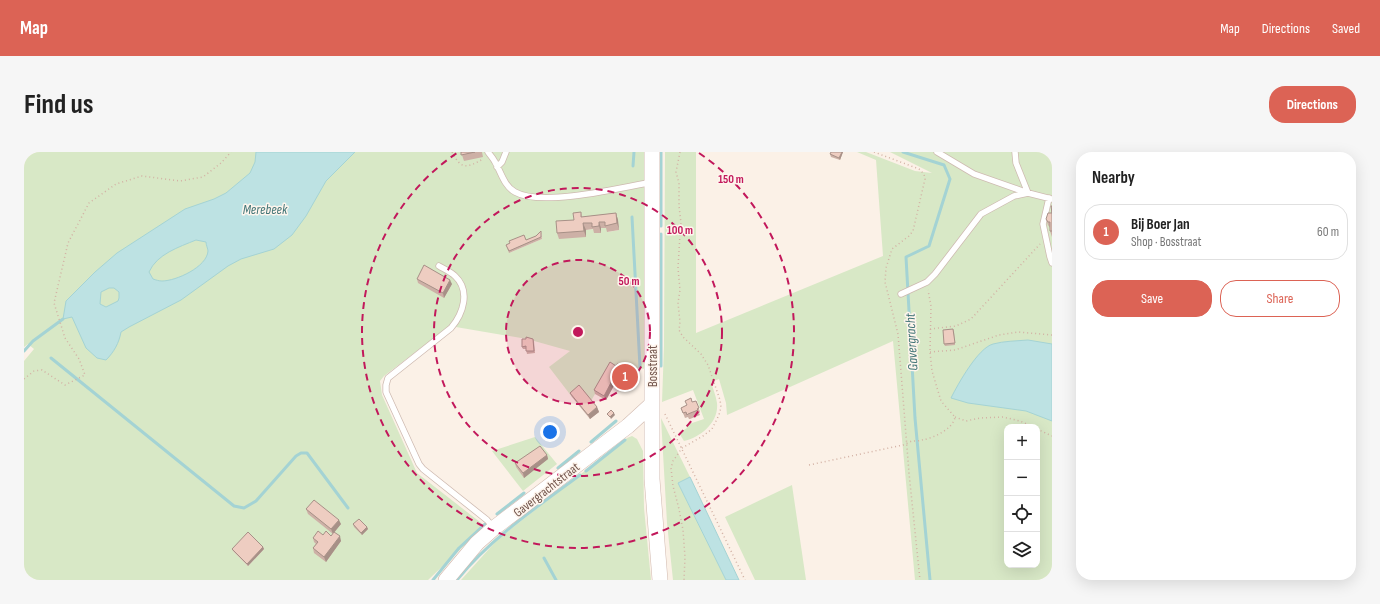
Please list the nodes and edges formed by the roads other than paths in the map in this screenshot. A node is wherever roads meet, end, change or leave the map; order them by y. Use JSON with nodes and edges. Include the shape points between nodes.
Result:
{"nodes":[{"id":1,"x":506,"y":152,"type":"edge"},
{"id":2,"x":652,"y":152,"type":"edge"},
{"id":3,"x":937,"y":152,"type":"edge"},
{"id":4,"x":1015,"y":152,"type":"edge"},
{"id":5,"x":489,"y":154,"type":"edge"},
{"id":6,"x":497,"y":167,"type":"junction"},
{"id":7,"x":652,"y":182,"type":"junction"},
{"id":8,"x":1028,"y":193,"type":"junction"},
{"id":9,"x":1051,"y":199,"type":"edge"},
{"id":10,"x":1052,"y":264,"type":"edge"},
{"id":11,"x":439,"y":266,"type":"dead end"},
{"id":12,"x":901,"y":294,"type":"dead end"},
{"id":13,"x":652,"y":407,"type":"junction"},
{"id":14,"x":494,"y":528,"type":"junction"},
{"id":15,"x":446,"y":580,"type":"edge"},
{"id":16,"x":660,"y":580,"type":"edge"}],
"edges":[{"from":1,"to":6,"type":"lane"},
{"from":2,"to":7,"type":"street","name":"Bosstraat"},
{"from":3,"to":8,"type":"lane","via":[[974,174]]},
{"from":4,"to":8,"type":"lane","via":[[1016,162]]},
{"from":5,"to":6,"type":"lane"},
{"from":6,"to":7,"type":"lane","via":[[506,184],[515,192],[528,196],[572,196]]},
{"from":7,"to":13,"type":"street","name":"Bosstraat"},
{"from":8,"to":9,"type":"lane"},
{"from":8,"to":12,"type":"lane","via":[[1014,196],[981,214],[935,274],[927,282]]},
{"from":9,"to":10,"type":"lane","via":[[1044,224]]},
{"from":11,"to":14,"type":"lane","via":[[460,282],[464,300],[461,312],[447,332],[388,378],[386,392],[423,470]]},
{"from":13,"to":14,"type":"street","name":"Gavergrachtstraat"},
{"from":13,"to":16,"type":"street","name":"Bosstraat","via":[[652,479]]},
{"from":14,"to":15,"type":"street","name":"Gavergrachtstraat","via":[[477,543]]}]}
